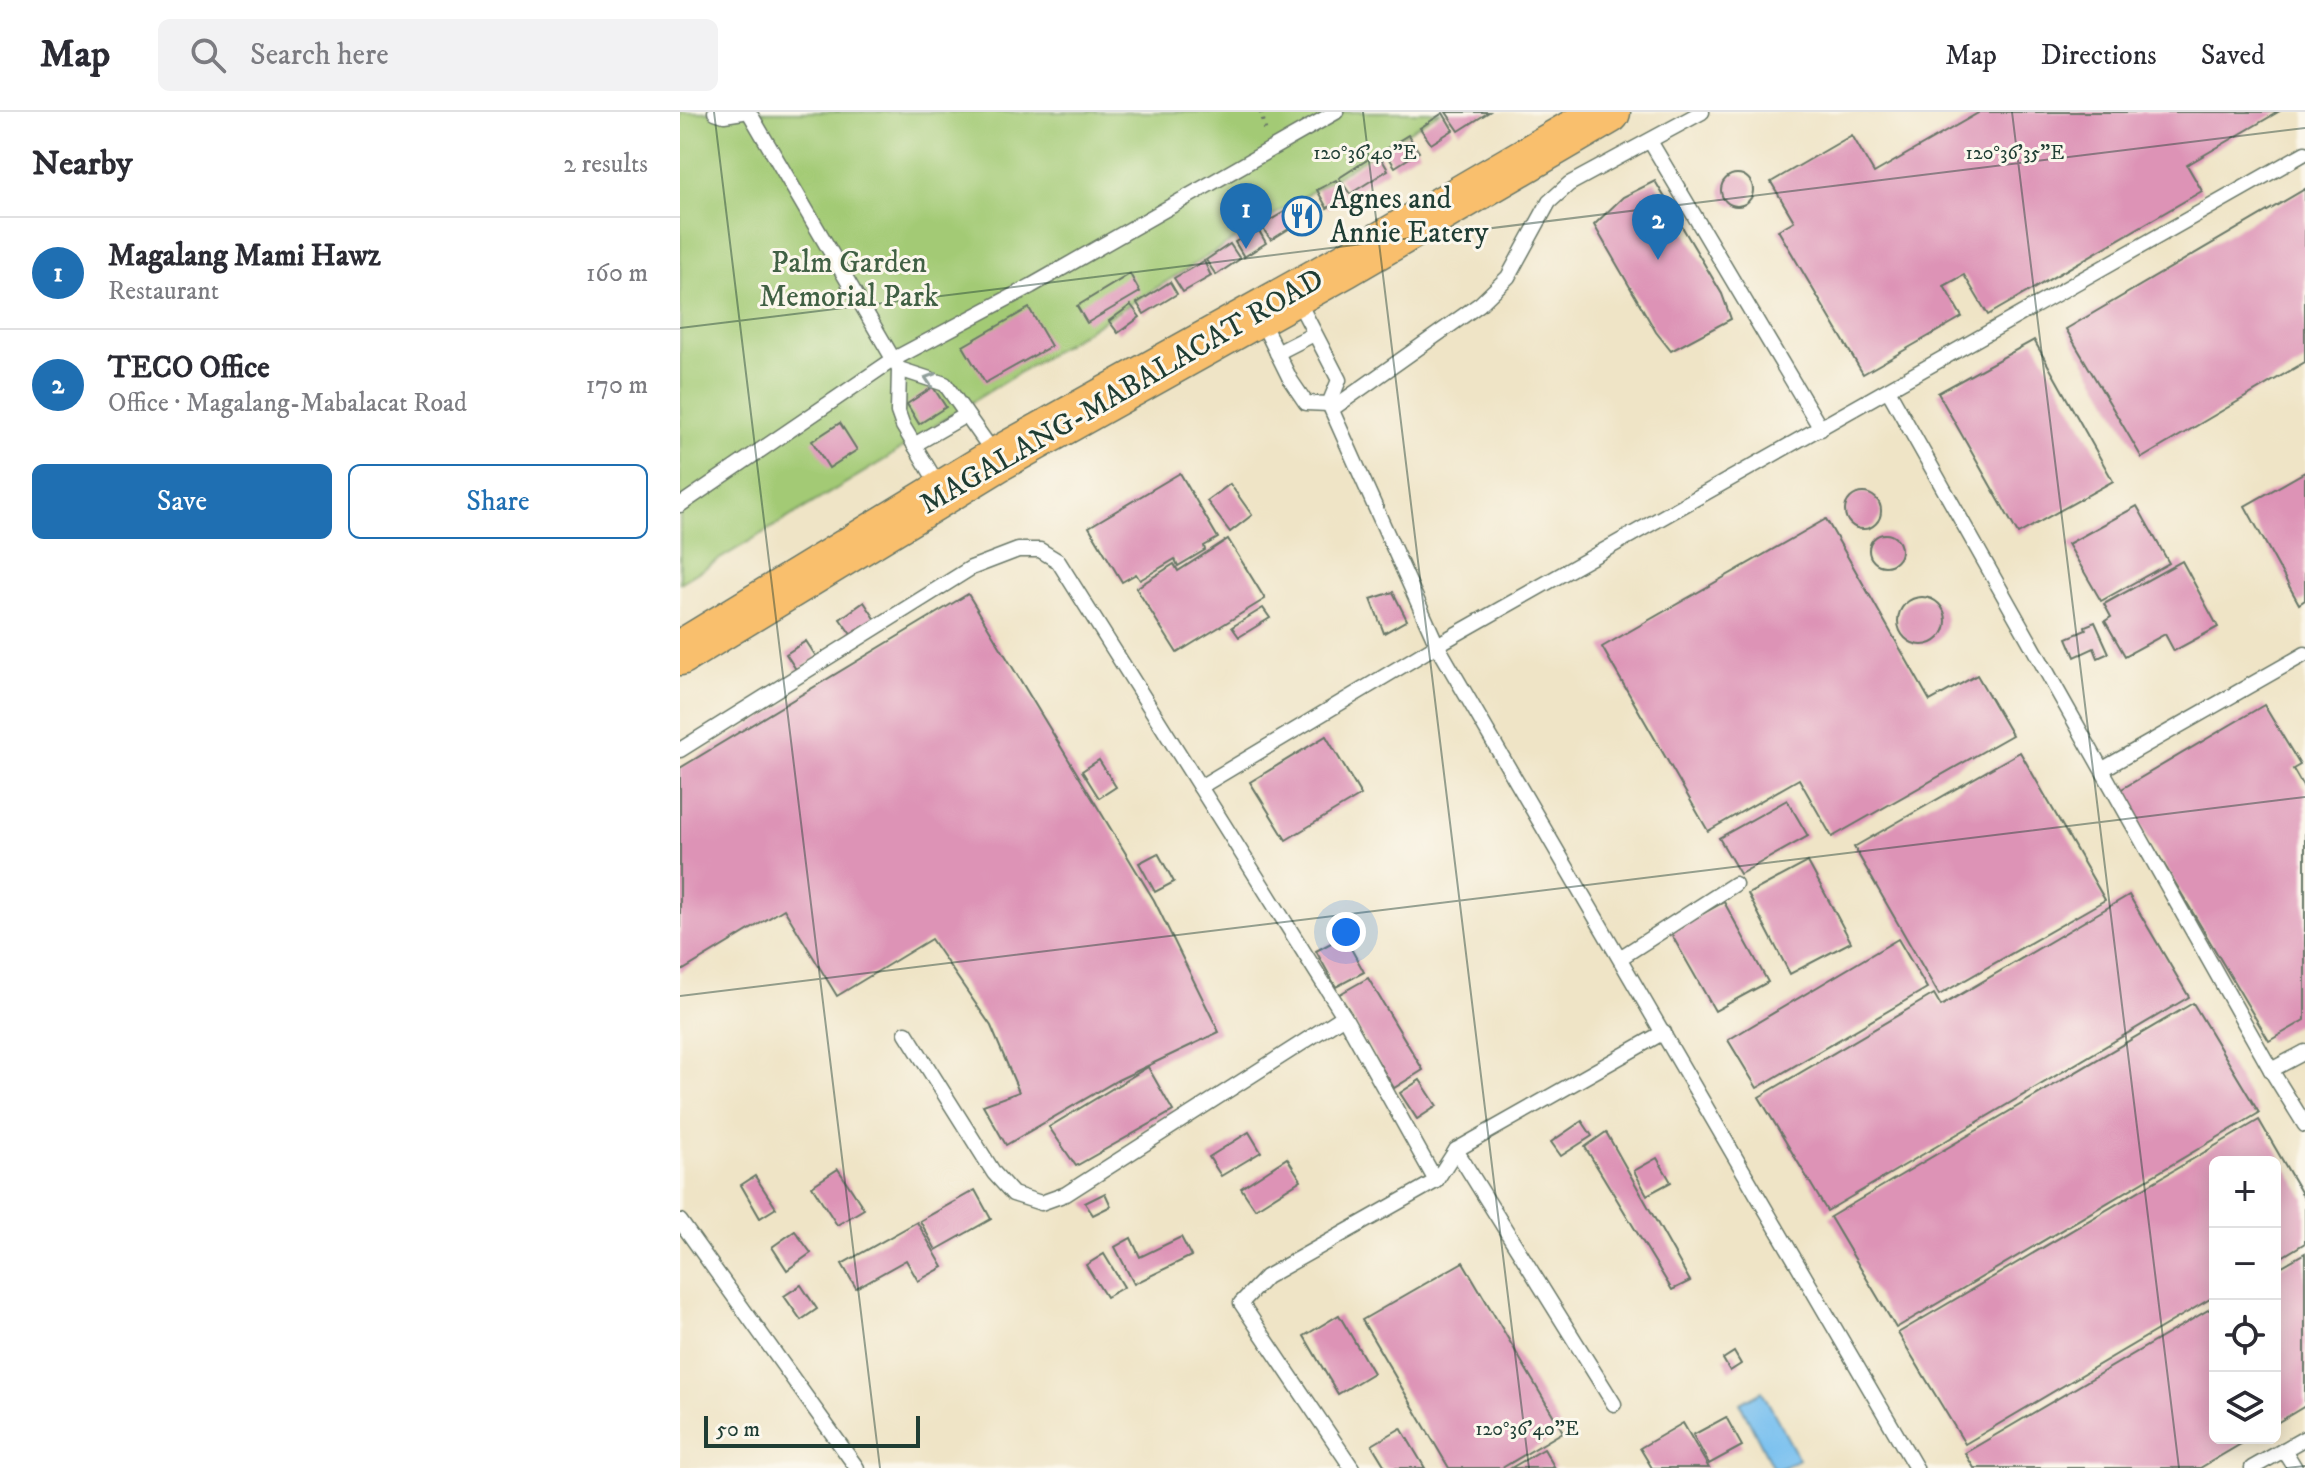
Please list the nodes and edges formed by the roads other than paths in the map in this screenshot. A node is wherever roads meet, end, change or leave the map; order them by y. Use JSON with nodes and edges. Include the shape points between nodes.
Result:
{"nodes":[{"id":1,"x":715,"y":112,"type":"edge"},
{"id":2,"x":746,"y":112,"type":"edge"},
{"id":3,"x":1336,"y":112,"type":"edge"},
{"id":4,"x":1608,"y":112,"type":"edge"},
{"id":5,"x":1702,"y":112,"type":"edge"},
{"id":6,"x":1650,"y":141,"type":"junction"},
{"id":7,"x":2305,"y":153,"type":"edge"},
{"id":8,"x":1276,"y":304,"type":"junction"},
{"id":9,"x":1314,"y":334,"type":"junction"},
{"id":10,"x":1277,"y":353,"type":"junction"},
{"id":11,"x":897,"y":364,"type":"junction"},
{"id":12,"x":1888,"y":390,"type":"junction"},
{"id":13,"x":1330,"y":406,"type":"junction"},
{"id":14,"x":966,"y":415,"type":"junction"},
{"id":15,"x":1821,"y":429,"type":"junction"},
{"id":16,"x":914,"y":445,"type":"junction"},
{"id":17,"x":998,"y":459,"type":"junction"},
{"id":18,"x":944,"y":493,"type":"junction"},
{"id":19,"x":680,"y":505,"type":"edge"},
{"id":20,"x":1437,"y":645,"type":"junction"},
{"id":21,"x":680,"y":653,"type":"edge"},
{"id":22,"x":2305,"y":654,"type":"edge"},
{"id":23,"x":680,"y":750,"type":"edge"},
{"id":24,"x":2103,"y":769,"type":"junction"},
{"id":25,"x":1200,"y":787,"type":"junction"},
{"id":26,"x":1735,"y":884,"type":"dead end"},
{"id":27,"x":1620,"y":958,"type":"junction"},
{"id":28,"x":1344,"y":1016,"type":"junction"},
{"id":29,"x":1664,"y":1032,"type":"junction"},
{"id":30,"x":906,"y":1033,"type":"dead end"},
{"id":31,"x":2305,"y":1052,"type":"edge"},
{"id":32,"x":2271,"y":1070,"type":"junction"},
{"id":33,"x":2305,"y":1125,"type":"edge"},
{"id":34,"x":1456,"y":1150,"type":"junction"},
{"id":35,"x":1436,"y":1181,"type":"junction"},
{"id":36,"x":680,"y":1221,"type":"edge"},
{"id":37,"x":1614,"y":1404,"type":"dead end"},
{"id":38,"x":2305,"y":1438,"type":"edge"},
{"id":39,"x":2284,"y":1450,"type":"junction"},
{"id":40,"x":857,"y":1468,"type":"edge"},
{"id":41,"x":1352,"y":1468,"type":"edge"},
{"id":42,"x":1916,"y":1468,"type":"edge"},
{"id":43,"x":2252,"y":1468,"type":"edge"},
{"id":44,"x":2295,"y":1468,"type":"edge"}],
"edges":[{"from":1,"to":2,"type":"lane"},
{"from":2,"to":11,"type":"lane"},
{"from":3,"to":11,"type":"lane"},
{"from":4,"to":8,"type":"main road","name":"MAGALANG-MABALACAT ROAD"},
{"from":5,"to":6,"type":"lane"},
{"from":6,"to":13,"type":"lane","via":[[1569,184],[1549,202],[1508,277],[1480,304]]},
{"from":6,"to":15,"type":"lane"},
{"from":7,"to":12,"type":"lane"},
{"from":8,"to":9,"type":"lane"},
{"from":8,"to":10,"type":"lane"},
{"from":8,"to":17,"type":"main road","name":"MAGALANG-MABALACAT ROAD"},
{"from":9,"to":10,"type":"lane"},
{"from":9,"to":13,"type":"lane","via":[[1339,380]]},
{"from":10,"to":13,"type":"lane","via":[[1306,403]]},
{"from":14,"to":11,"type":"lane","one_way":true,"via":[[945,384]]},
{"from":11,"to":16,"type":"lane","via":[[898,412]]},
{"from":11,"to":19,"type":"lane"},
{"from":12,"to":15,"type":"lane"},
{"from":12,"to":24,"type":"lane"},
{"from":13,"to":20,"type":"lane"},
{"from":14,"to":16,"type":"lane"},
{"from":14,"to":17,"type":"lane"},
{"from":15,"to":20,"type":"lane"},
{"from":16,"to":18,"type":"lane"},
{"from":17,"to":18,"type":"main road","name":"MAGALANG-MABALACAT ROAD"},
{"from":18,"to":21,"type":"main road","name":"MAGALANG-MABALACAT ROAD"},
{"from":20,"to":25,"type":"lane"},
{"from":20,"to":27,"type":"lane"},
{"from":22,"to":24,"type":"lane"},
{"from":23,"to":25,"type":"lane","via":[[971,568],[1018,550],[1040,550],[1058,561]]},
{"from":24,"to":32,"type":"lane"},
{"from":25,"to":28,"type":"lane"},
{"from":26,"to":27,"type":"lane"},
{"from":27,"to":29,"type":"lane"},
{"from":28,"to":30,"type":"lane","via":[[1066,1194],[1041,1203],[1013,1194],[994,1173]]},
{"from":28,"to":35,"type":"lane"},
{"from":29,"to":34,"type":"lane"},
{"from":29,"to":42,"type":"lane"},
{"from":31,"to":32,"type":"lane"},
{"from":32,"to":33,"type":"lane"},
{"from":34,"to":35,"type":"lane"},
{"from":34,"to":37,"type":"lane"},
{"from":35,"to":41,"type":"lane","via":[[1266,1277],[1241,1303]]},
{"from":36,"to":40,"type":"lane"},
{"from":38,"to":39,"type":"lane"},
{"from":39,"to":43,"type":"lane"},
{"from":39,"to":44,"type":"lane"}]}
